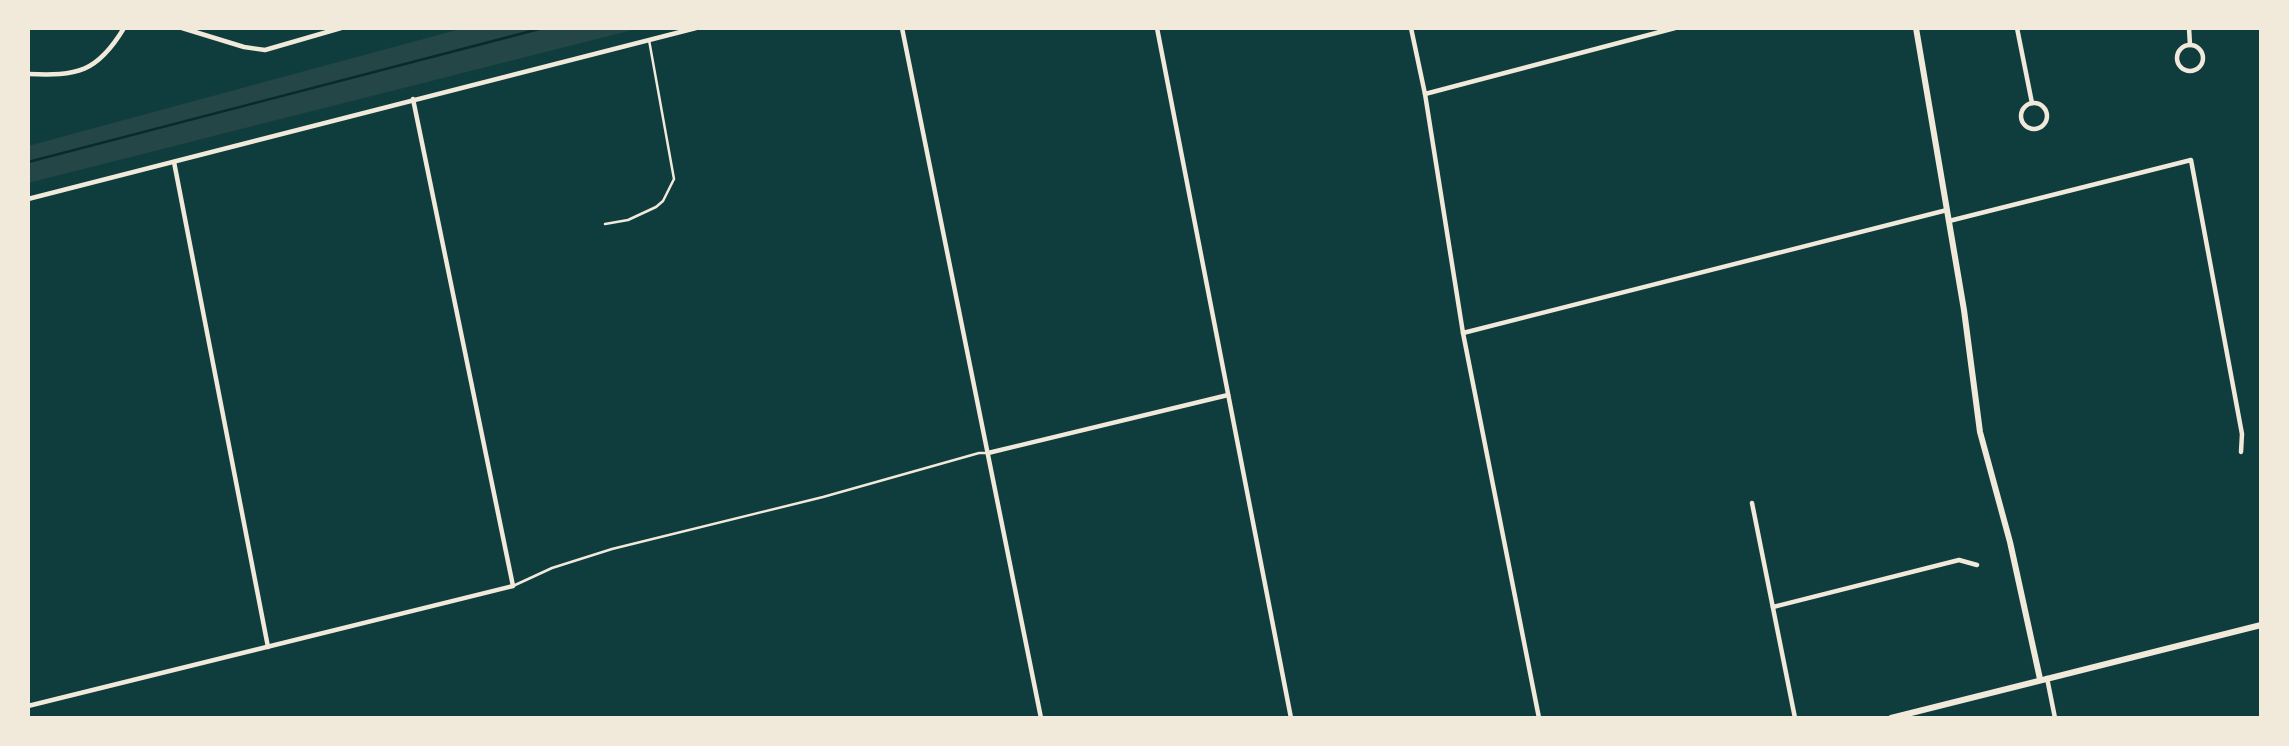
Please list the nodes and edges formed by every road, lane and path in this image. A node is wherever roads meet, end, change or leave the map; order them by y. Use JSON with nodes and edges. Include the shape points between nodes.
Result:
{"nodes":[{"id":1,"x":124,"y":28,"type":"edge"},
{"id":2,"x":182,"y":28,"type":"edge"},
{"id":3,"x":341,"y":28,"type":"edge"},
{"id":4,"x":696,"y":28,"type":"edge"},
{"id":5,"x":902,"y":28,"type":"edge"},
{"id":6,"x":1157,"y":28,"type":"edge"},
{"id":7,"x":1410,"y":28,"type":"edge"},
{"id":8,"x":1675,"y":28,"type":"edge"},
{"id":9,"x":1916,"y":28,"type":"edge"},
{"id":10,"x":2017,"y":28,"type":"edge"},
{"id":11,"x":2189,"y":28,"type":"edge"},
{"id":12,"x":649,"y":40,"type":"junction"},
{"id":13,"x":2190,"y":44,"type":"junction"},
{"id":14,"x":28,"y":74,"type":"edge"},
{"id":15,"x":1425,"y":94,"type":"junction"},
{"id":16,"x":413,"y":99,"type":"junction"},
{"id":17,"x":2032,"y":103,"type":"junction"},
{"id":18,"x":174,"y":162,"type":"junction"},
{"id":19,"x":28,"y":199,"type":"edge"},
{"id":20,"x":1947,"y":211,"type":"junction"},
{"id":21,"x":1949,"y":221,"type":"junction"},
{"id":22,"x":605,"y":224,"type":"dead end"},
{"id":23,"x":1463,"y":333,"type":"junction"},
{"id":24,"x":1228,"y":395,"type":"junction"},
{"id":25,"x":2242,"y":452,"type":"dead end"},
{"id":26,"x":987,"y":453,"type":"junction"},
{"id":27,"x":1752,"y":503,"type":"dead end"},
{"id":28,"x":1977,"y":565,"type":"dead end"},
{"id":29,"x":513,"y":586,"type":"junction"},
{"id":30,"x":1773,"y":607,"type":"junction"},
{"id":31,"x":2261,"y":625,"type":"edge"},
{"id":32,"x":268,"y":647,"type":"junction"},
{"id":33,"x":2043,"y":679,"type":"junction"},
{"id":34,"x":28,"y":706,"type":"edge"},
{"id":35,"x":1041,"y":718,"type":"edge"},
{"id":36,"x":1291,"y":718,"type":"edge"},
{"id":37,"x":1539,"y":718,"type":"edge"},
{"id":38,"x":1795,"y":718,"type":"edge"},
{"id":39,"x":1891,"y":718,"type":"edge"},
{"id":40,"x":2054,"y":718,"type":"edge"}],
"edges":[{"from":1,"to":14,"type":"street","via":[[95,63],[63,75]]},
{"from":2,"to":3,"type":"street","via":[[265,50]]},
{"from":4,"to":12,"type":"street"},
{"from":5,"to":26,"type":"street"},
{"from":6,"to":24,"type":"street"},
{"from":7,"to":15,"type":"street"},
{"from":8,"to":15,"type":"street"},
{"from":9,"to":20,"type":"street"},
{"from":10,"to":17,"type":"street"},
{"from":11,"to":13,"type":"street"},
{"from":12,"to":16,"type":"street"},
{"from":12,"to":22,"type":"lane","via":[[674,179],[656,207]]},
{"from":13,"to":13,"type":"street","via":[[2177,56],[2182,68],[2190,71],[2199,68],[2203,55]]},
{"from":15,"to":23,"type":"street"},
{"from":16,"to":18,"type":"street"},
{"from":16,"to":29,"type":"street"},
{"from":17,"to":17,"type":"street","via":[[2024,107],[2022,121],[2037,129],[2045,124],[2047,111]]},
{"from":18,"to":19,"type":"street"},
{"from":18,"to":32,"type":"street"},
{"from":20,"to":21,"type":"street"},
{"from":20,"to":23,"type":"street"},
{"from":21,"to":25,"type":"street","via":[[2191,160]]},
{"from":21,"to":33,"type":"street","via":[[1980,432]]},
{"from":23,"to":37,"type":"street"},
{"from":24,"to":26,"type":"street"},
{"from":24,"to":36,"type":"street"},
{"from":26,"to":29,"type":"lane","via":[[612,549]]},
{"from":26,"to":35,"type":"street"},
{"from":27,"to":30,"type":"street"},
{"from":28,"to":30,"type":"street","via":[[1959,560]]},
{"from":29,"to":32,"type":"street"},
{"from":30,"to":38,"type":"street"},
{"from":31,"to":33,"type":"street"},
{"from":32,"to":34,"type":"street"},
{"from":33,"to":39,"type":"street"},
{"from":33,"to":40,"type":"street"}]}
